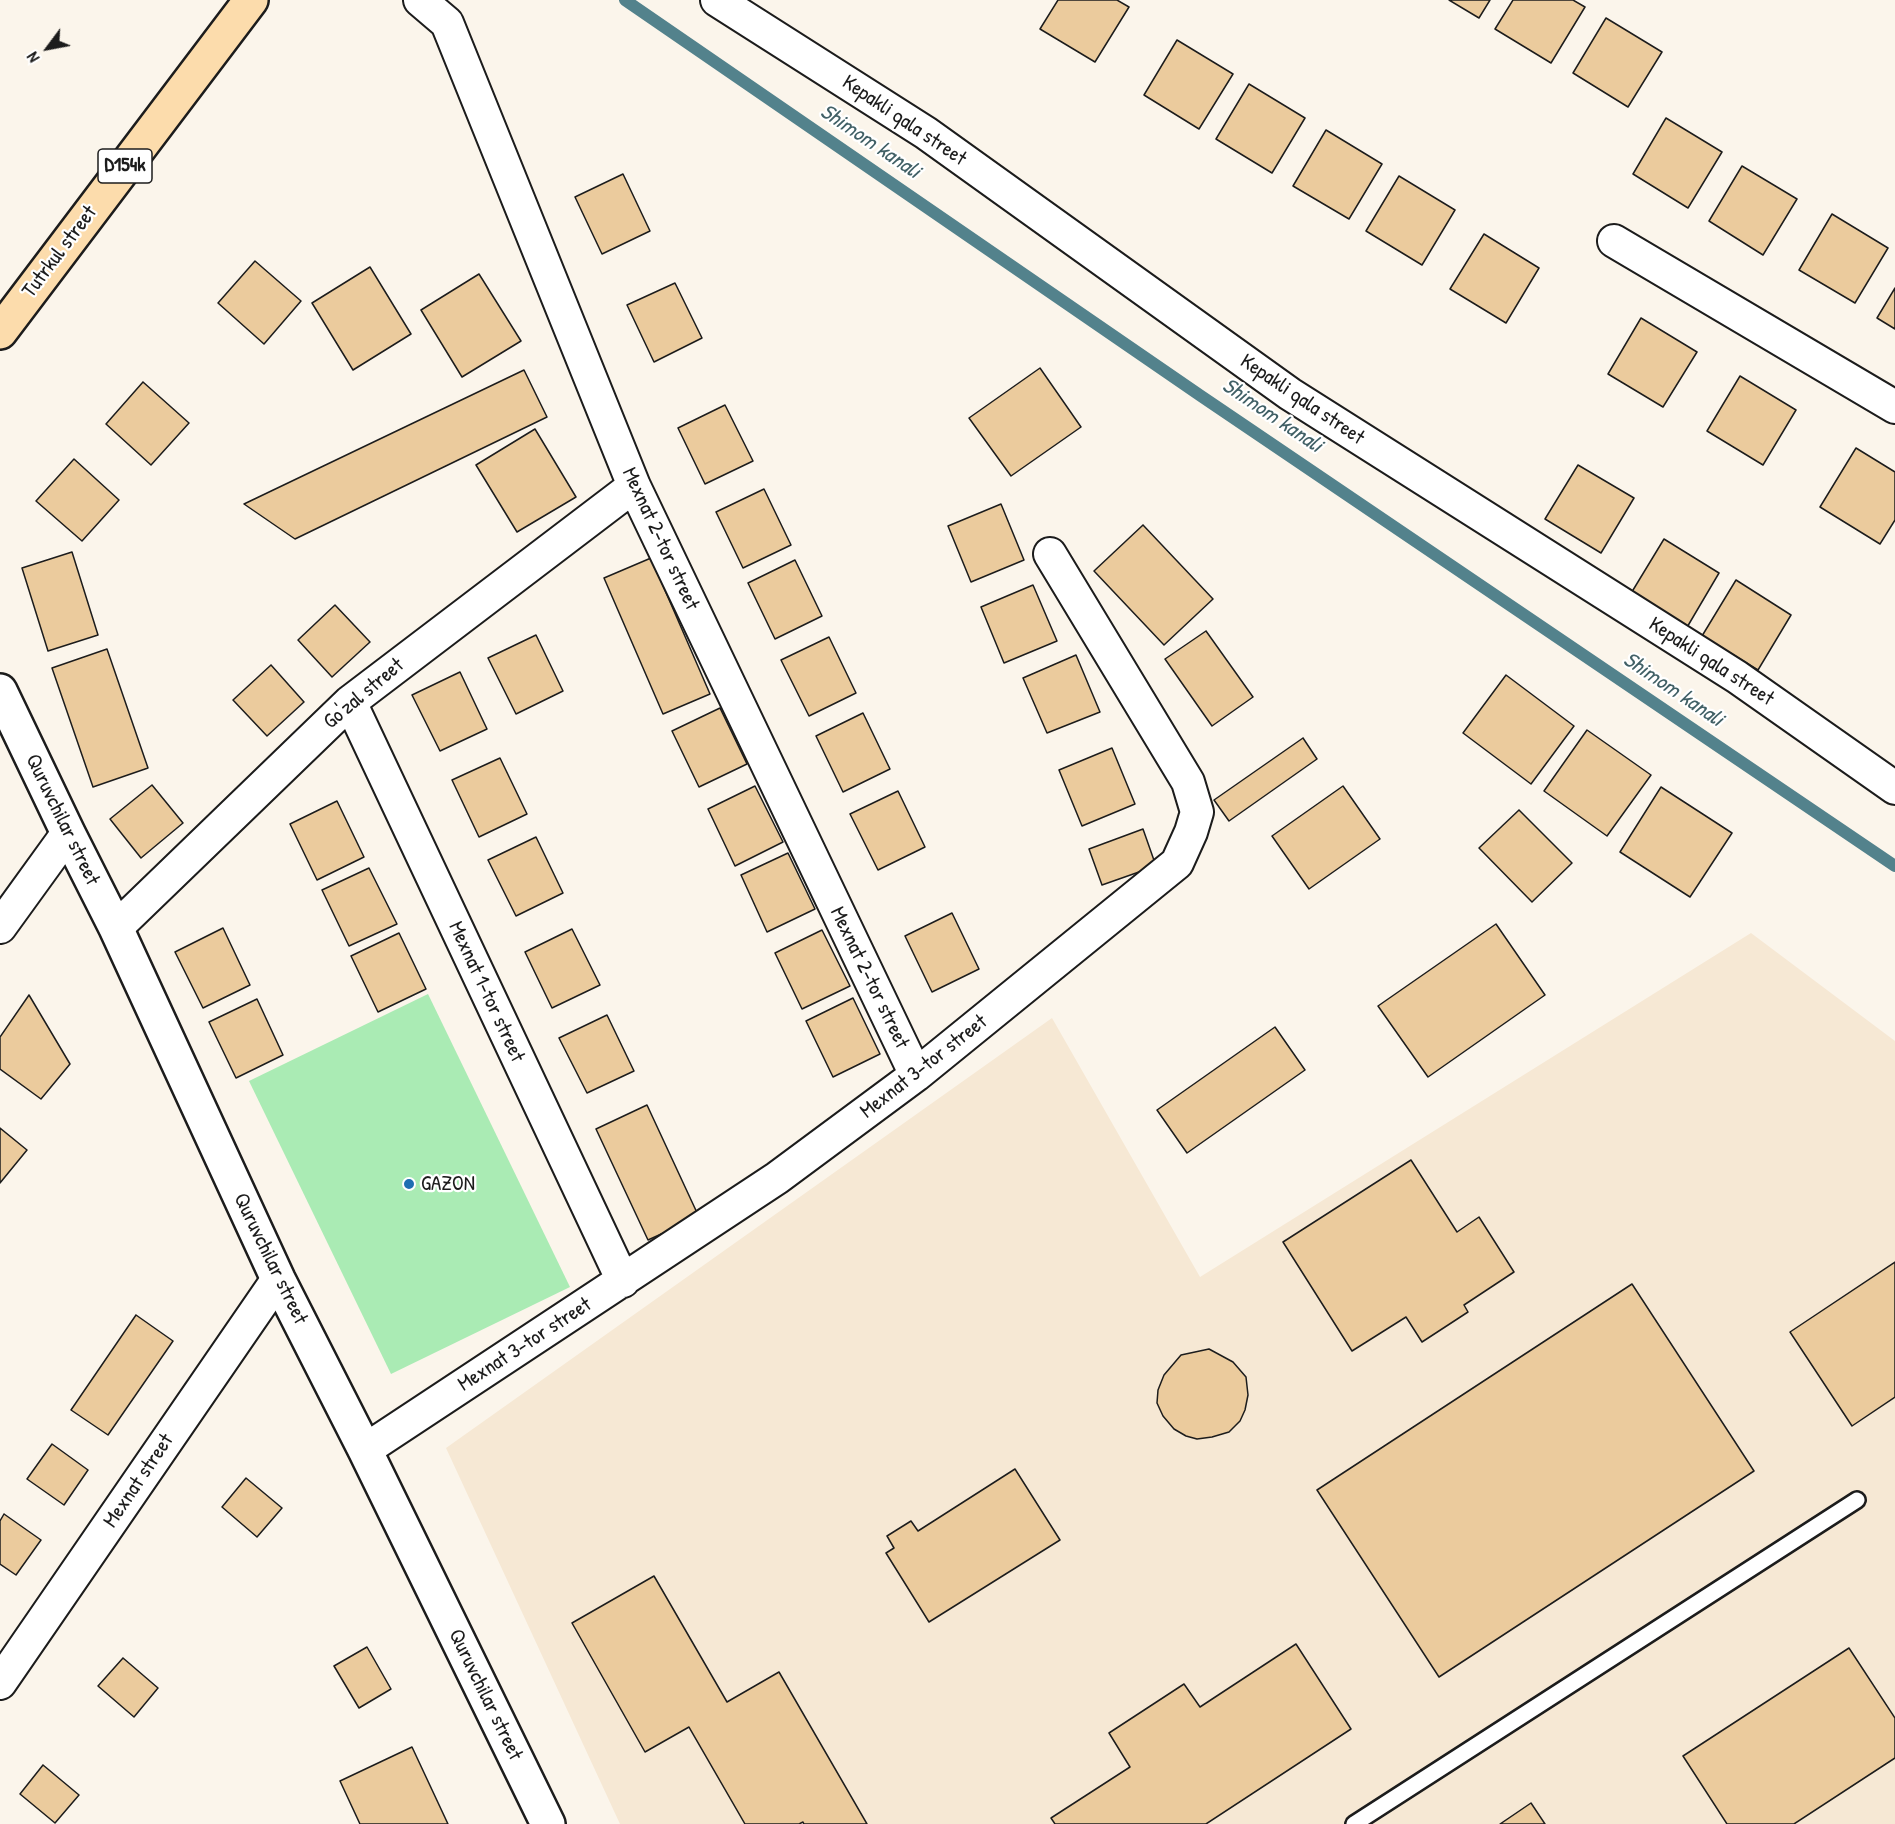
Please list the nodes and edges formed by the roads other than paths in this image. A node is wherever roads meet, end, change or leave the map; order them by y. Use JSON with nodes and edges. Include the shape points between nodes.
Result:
{"nodes":[{"id":1,"x":251,"y":0,"type":"edge"},
{"id":2,"x":420,"y":0,"type":"edge"},
{"id":3,"x":717,"y":0,"type":"edge"},
{"id":4,"x":1614,"y":241,"type":"dead end"},
{"id":5,"x":0,"y":332,"type":"edge"},
{"id":6,"x":1895,"y":407,"type":"edge"},
{"id":7,"x":634,"y":486,"type":"junction"},
{"id":8,"x":1050,"y":554,"type":"dead end"},
{"id":9,"x":0,"y":691,"type":"edge"},
{"id":10,"x":350,"y":702,"type":"junction"},
{"id":11,"x":1895,"y":788,"type":"edge"},
{"id":12,"x":68,"y":833,"type":"junction"},
{"id":13,"x":0,"y":927,"type":"edge"},
{"id":14,"x":116,"y":928,"type":"junction"},
{"id":15,"x":916,"y":1075,"type":"junction"},
{"id":16,"x":278,"y":1279,"type":"junction"},
{"id":17,"x":623,"y":1281,"type":"junction"},
{"id":18,"x":365,"y":1450,"type":"junction"},
{"id":19,"x":1857,"y":1500,"type":"dead end"},
{"id":20,"x":0,"y":1683,"type":"edge"},
{"id":21,"x":548,"y":1824,"type":"edge"},
{"id":22,"x":1354,"y":1824,"type":"edge"}],
"edges":[{"from":1,"to":5,"type":"main road","name":"Tutrkul street","number":"D154k"},
{"from":2,"to":7,"type":"street","name":"Mexnat 2-tor street","via":[[447,23]]},
{"from":3,"to":11,"type":"street","name":"Kepakli qala street","via":[[926,133],[1290,394],[1737,677]]},
{"from":4,"to":6,"type":"street"},
{"from":7,"to":10,"type":"street","name":"Go'zal street"},
{"from":7,"to":15,"type":"street","name":"Mexnat 2-tor street"},
{"from":8,"to":15,"type":"street","name":"Mexnat 3-tor street","via":[[1188,782],[1197,813],[1177,863]]},
{"from":9,"to":12,"type":"street","name":"Quruvchilar street"},
{"from":10,"to":14,"type":"street","name":"Go'zal street"},
{"from":10,"to":17,"type":"street","name":"Mexnat 1-tor street"},
{"from":12,"to":13,"type":"street"},
{"from":12,"to":14,"type":"street","name":"Quruvchilar street"},
{"from":14,"to":16,"type":"street","name":"Quruvchilar street"},
{"from":15,"to":17,"type":"street","name":"Mexnat 3-tor street","via":[[777,1178]]},
{"from":16,"to":18,"type":"street","name":"Quruvchilar street"},
{"from":16,"to":20,"type":"street","name":"Mexnat street"},
{"from":17,"to":18,"type":"street","name":"Mexnat 3-tor street"},
{"from":18,"to":21,"type":"street","name":"Quruvchilar street"},
{"from":19,"to":22,"type":"lane"}]}
